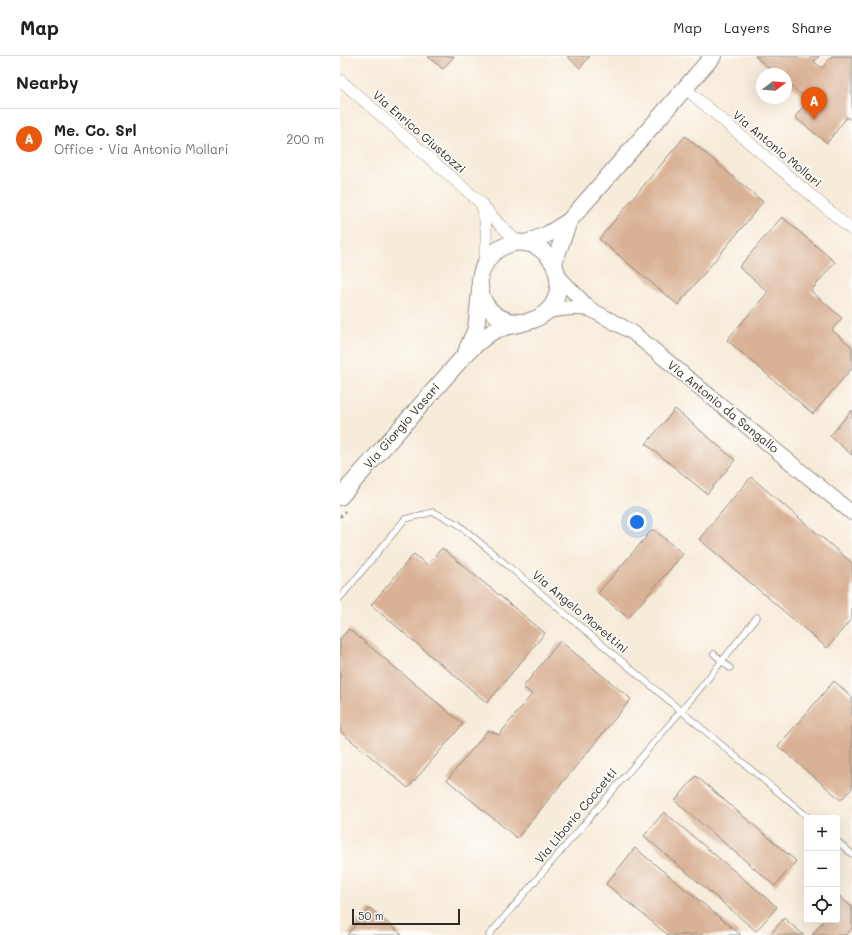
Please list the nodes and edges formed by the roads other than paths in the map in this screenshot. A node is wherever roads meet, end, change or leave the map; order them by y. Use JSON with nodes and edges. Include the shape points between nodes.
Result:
{"nodes":[{"id":1,"x":713,"y":56,"type":"edge"},
{"id":2,"x":340,"y":80,"type":"edge"},
{"id":3,"x":686,"y":88,"type":"junction"},
{"id":4,"x":481,"y":203,"type":"junction"},
{"id":5,"x":570,"y":221,"type":"junction"},
{"id":6,"x":852,"y":230,"type":"edge"},
{"id":7,"x":523,"y":243,"type":"junction"},
{"id":8,"x":483,"y":266,"type":"junction"},
{"id":9,"x":556,"y":270,"type":"junction"},
{"id":10,"x":480,"y":289,"type":"junction"},
{"id":11,"x":590,"y":309,"type":"junction"},
{"id":12,"x":546,"y":312,"type":"junction"},
{"id":13,"x":522,"y":322,"type":"junction"},
{"id":14,"x":464,"y":356,"type":"junction"},
{"id":15,"x":340,"y":497,"type":"edge"},
{"id":16,"x":852,"y":513,"type":"edge"},
{"id":17,"x":340,"y":598,"type":"edge"},
{"id":18,"x":757,"y":617,"type":"dead end"},
{"id":19,"x":714,"y":654,"type":"dead end"},
{"id":20,"x":721,"y":661,"type":"junction"},
{"id":21,"x":730,"y":668,"type":"dead end"},
{"id":22,"x":680,"y":710,"type":"junction"},
{"id":23,"x":805,"y":815,"type":"edge"},
{"id":24,"x":840,"y":844,"type":"edge"},
{"id":25,"x":852,"y":854,"type":"edge"},
{"id":26,"x":489,"y":935,"type":"edge"}],
"edges":[{"from":1,"to":3,"type":"main road"},
{"from":2,"to":4,"type":"street","name":"Via Enrico Giustozzi"},
{"from":3,"to":5,"type":"main road"},
{"from":3,"to":6,"type":"street","name":"Via Antonio Mollari"},
{"from":4,"to":7,"type":"street","name":"Via Enrico Giustozzi","via":[[499,224]]},
{"from":4,"to":8,"type":"street","via":[[486,219],[487,241]]},
{"from":5,"to":7,"type":"main road","via":[[544,236]]},
{"from":5,"to":9,"type":"main road"},
{"from":7,"to":8,"type":"main road","via":[[509,244],[498,249],[489,256]]},
{"from":7,"to":9,"type":"main road","name":"Via Antonio da Sangallo","via":[[535,246],[546,253]]},
{"from":8,"to":10,"type":"main road"},
{"from":9,"to":11,"type":"street","name":"Via Antonio da Sangallo"},
{"from":9,"to":12,"type":"main road","via":[[558,289],[554,302]]},
{"from":10,"to":13,"type":"main road","via":[[490,310],[511,322]]},
{"from":10,"to":14,"type":"main road","name":"Via Giorgio Vasari","via":[[476,329]]},
{"from":11,"to":12,"type":"street","name":"Via Antonio da Sangallo","via":[[560,308]]},
{"from":11,"to":16,"type":"street","name":"Via Antonio da Sangallo","via":[[632,332]]},
{"from":12,"to":13,"type":"main road","name":"Via Antonio da Sangallo","via":[[535,319]]},
{"from":13,"to":14,"type":"main road","name":"Via Giorgio Vasari","via":[[494,332]]},
{"from":14,"to":15,"type":"main road","name":"Via Giorgio Vasari"},
{"from":17,"to":22,"type":"lane","name":"Via Angelo Morettini","via":[[405,519],[432,512],[458,524]]},
{"from":18,"to":20,"type":"lane","name":"Via Liborio Coccetti"},
{"from":19,"to":20,"type":"lane"},
{"from":20,"to":21,"type":"lane"},
{"from":20,"to":22,"type":"lane","name":"Via Liborio Coccetti"},
{"from":22,"to":23,"type":"lane","name":"Via Angelo Morettini"},
{"from":22,"to":26,"type":"lane","name":"Via Liborio Coccetti"},
{"from":24,"to":25,"type":"lane"}]}
